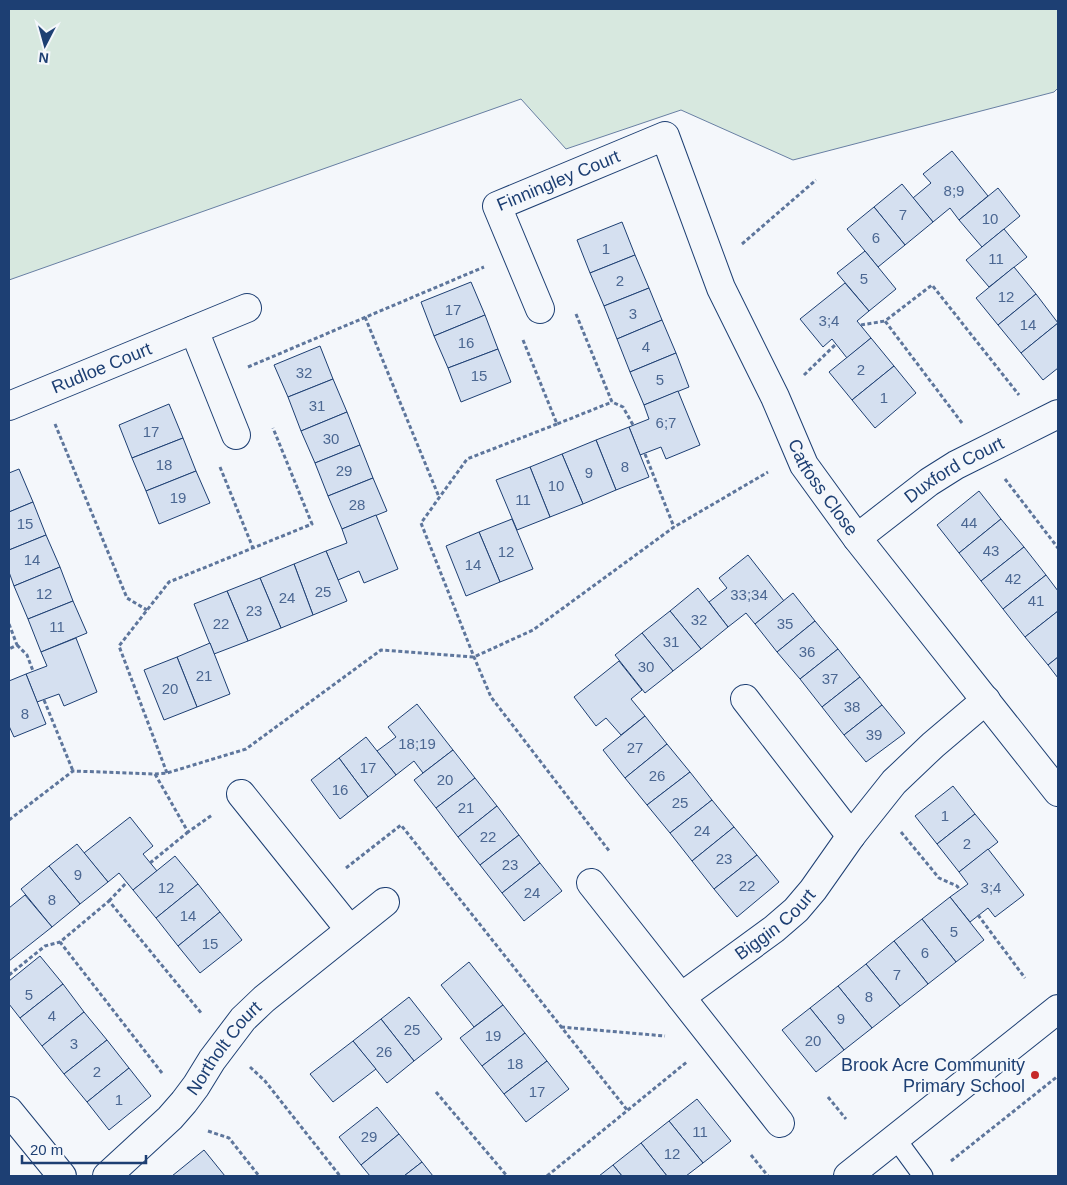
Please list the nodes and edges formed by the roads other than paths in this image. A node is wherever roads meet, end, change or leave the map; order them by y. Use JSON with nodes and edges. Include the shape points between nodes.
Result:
{"nodes":[{"id":1,"x":665,"y":136,"type":"joint"},
{"id":2,"x":247,"y":308,"type":"dead end"},
{"id":3,"x":540,"y":309,"type":"road end"},
{"id":4,"x":194,"y":330,"type":"junction"},
{"id":5,"x":9,"y":406,"type":"edge"},
{"id":6,"x":1050,"y":419,"type":"edge"},
{"id":7,"x":236,"y":435,"type":"road end"},
{"id":8,"x":857,"y":538,"type":"junction"},
{"id":9,"x":745,"y":699,"type":"dead end"},
{"id":10,"x":986,"y":700,"type":"junction"},
{"id":11,"x":1058,"y":792,"type":"edge"},
{"id":12,"x":241,"y":794,"type":"road end"},
{"id":13,"x":851,"y":836,"type":"junction"},
{"id":14,"x":591,"y":883,"type":"road end"},
{"id":15,"x":385,"y":902,"type":"dead end"},
{"id":16,"x":350,"y":930,"type":"junction"},
{"id":17,"x":681,"y":998,"type":"junction"},
{"id":18,"x":1058,"y":1009,"type":"edge"},
{"id":19,"x":10,"y":1115,"type":"edge"},
{"id":20,"x":780,"y":1123,"type":"dead end"},
{"id":21,"x":896,"y":1138,"type":"junction"},
{"id":22,"x":62,"y":1176,"type":"edge"},
{"id":23,"x":107,"y":1176,"type":"edge"},
{"id":24,"x":848,"y":1176,"type":"edge"},
{"id":25,"x":922,"y":1176,"type":"edge"}],
"edges":[{"from":1,"to":3,"type":"street","name":"Finningley Court","via":[[497,206]]},
{"from":1,"to":8,"type":"street","name":"Catfoss Close","via":[[721,288],[775,396],[804,465]]},
{"from":2,"to":4,"type":"street","name":"Rudloe Court"},
{"from":4,"to":5,"type":"street","name":"Rudloe Court"},
{"from":4,"to":7,"type":"street"},
{"from":6,"to":8,"type":"street","name":"Duxford Court","via":[[956,465]]},
{"from":8,"to":10,"type":"street","name":"Catfoss Close"},
{"from":9,"to":13,"type":"street"},
{"from":10,"to":11,"type":"street","name":"Catfoss Close"},
{"from":10,"to":13,"type":"street","name":"Biggin Court","via":[[894,782]]},
{"from":12,"to":16,"type":"street"},
{"from":13,"to":17,"type":"street","name":"Biggin Court","via":[[796,910]]},
{"from":14,"to":17,"type":"street"},
{"from":15,"to":16,"type":"street","name":"Northolt Court"},
{"from":16,"to":23,"type":"street","name":"Northolt Court","via":[[243,1019],[184,1102]]},
{"from":17,"to":20,"type":"street"},
{"from":18,"to":21,"type":"street"},
{"from":19,"to":22,"type":"street"},
{"from":21,"to":24,"type":"street"},
{"from":21,"to":25,"type":"lane"}]}
